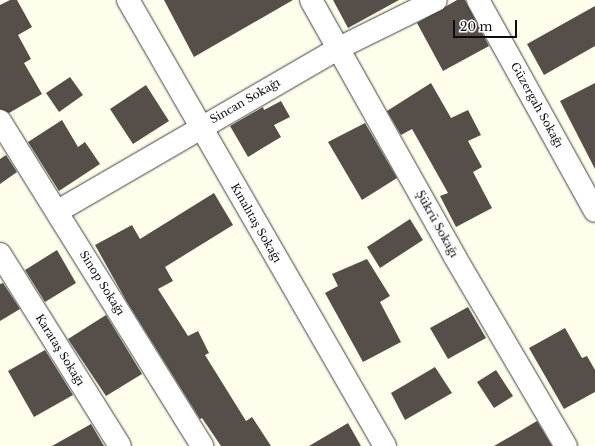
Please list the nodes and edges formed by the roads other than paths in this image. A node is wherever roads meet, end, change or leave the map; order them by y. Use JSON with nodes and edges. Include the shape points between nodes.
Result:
{"nodes":[{"id":1,"x":128,"y":0,"type":"edge"},
{"id":2,"x":311,"y":0,"type":"edge"},
{"id":3,"x":436,"y":0,"type":"edge"},
{"id":4,"x":478,"y":0,"type":"edge"},
{"id":5,"x":339,"y":48,"type":"junction"},
{"id":6,"x":0,"y":121,"type":"edge"},
{"id":7,"x":200,"y":126,"type":"junction"},
{"id":8,"x":58,"y":211,"type":"junction"},
{"id":9,"x":595,"y":211,"type":"edge"},
{"id":10,"x":0,"y":254,"type":"edge"},
{"id":11,"x":120,"y":446,"type":"edge"},
{"id":12,"x":202,"y":446,"type":"edge"},
{"id":13,"x":384,"y":446,"type":"edge"},
{"id":14,"x":566,"y":446,"type":"edge"}],
"edges":[{"from":1,"to":7,"type":"street","name":"Kınalıtaş Sokağı"},
{"from":2,"to":5,"type":"street","name":"Şükrü Sokağı"},
{"from":3,"to":5,"type":"street","name":"Sincan Sokağı"},
{"from":4,"to":9,"type":"street","name":"Güzergah Sokağı"},
{"from":5,"to":7,"type":"street","name":"Sincan Sokağı"},
{"from":5,"to":14,"type":"street","name":"Şükrü Sokağı","via":[[455,257]]},
{"from":6,"to":8,"type":"street","name":"Sinop Sokağı"},
{"from":7,"to":8,"type":"street","name":"Sincan Sokağı"},
{"from":7,"to":13,"type":"street","name":"Kınalıtaş Sokağı"},
{"from":8,"to":12,"type":"street","name":"Sinop Sokağı"},
{"from":10,"to":11,"type":"street","name":"Karataş Sokağı"}]}
